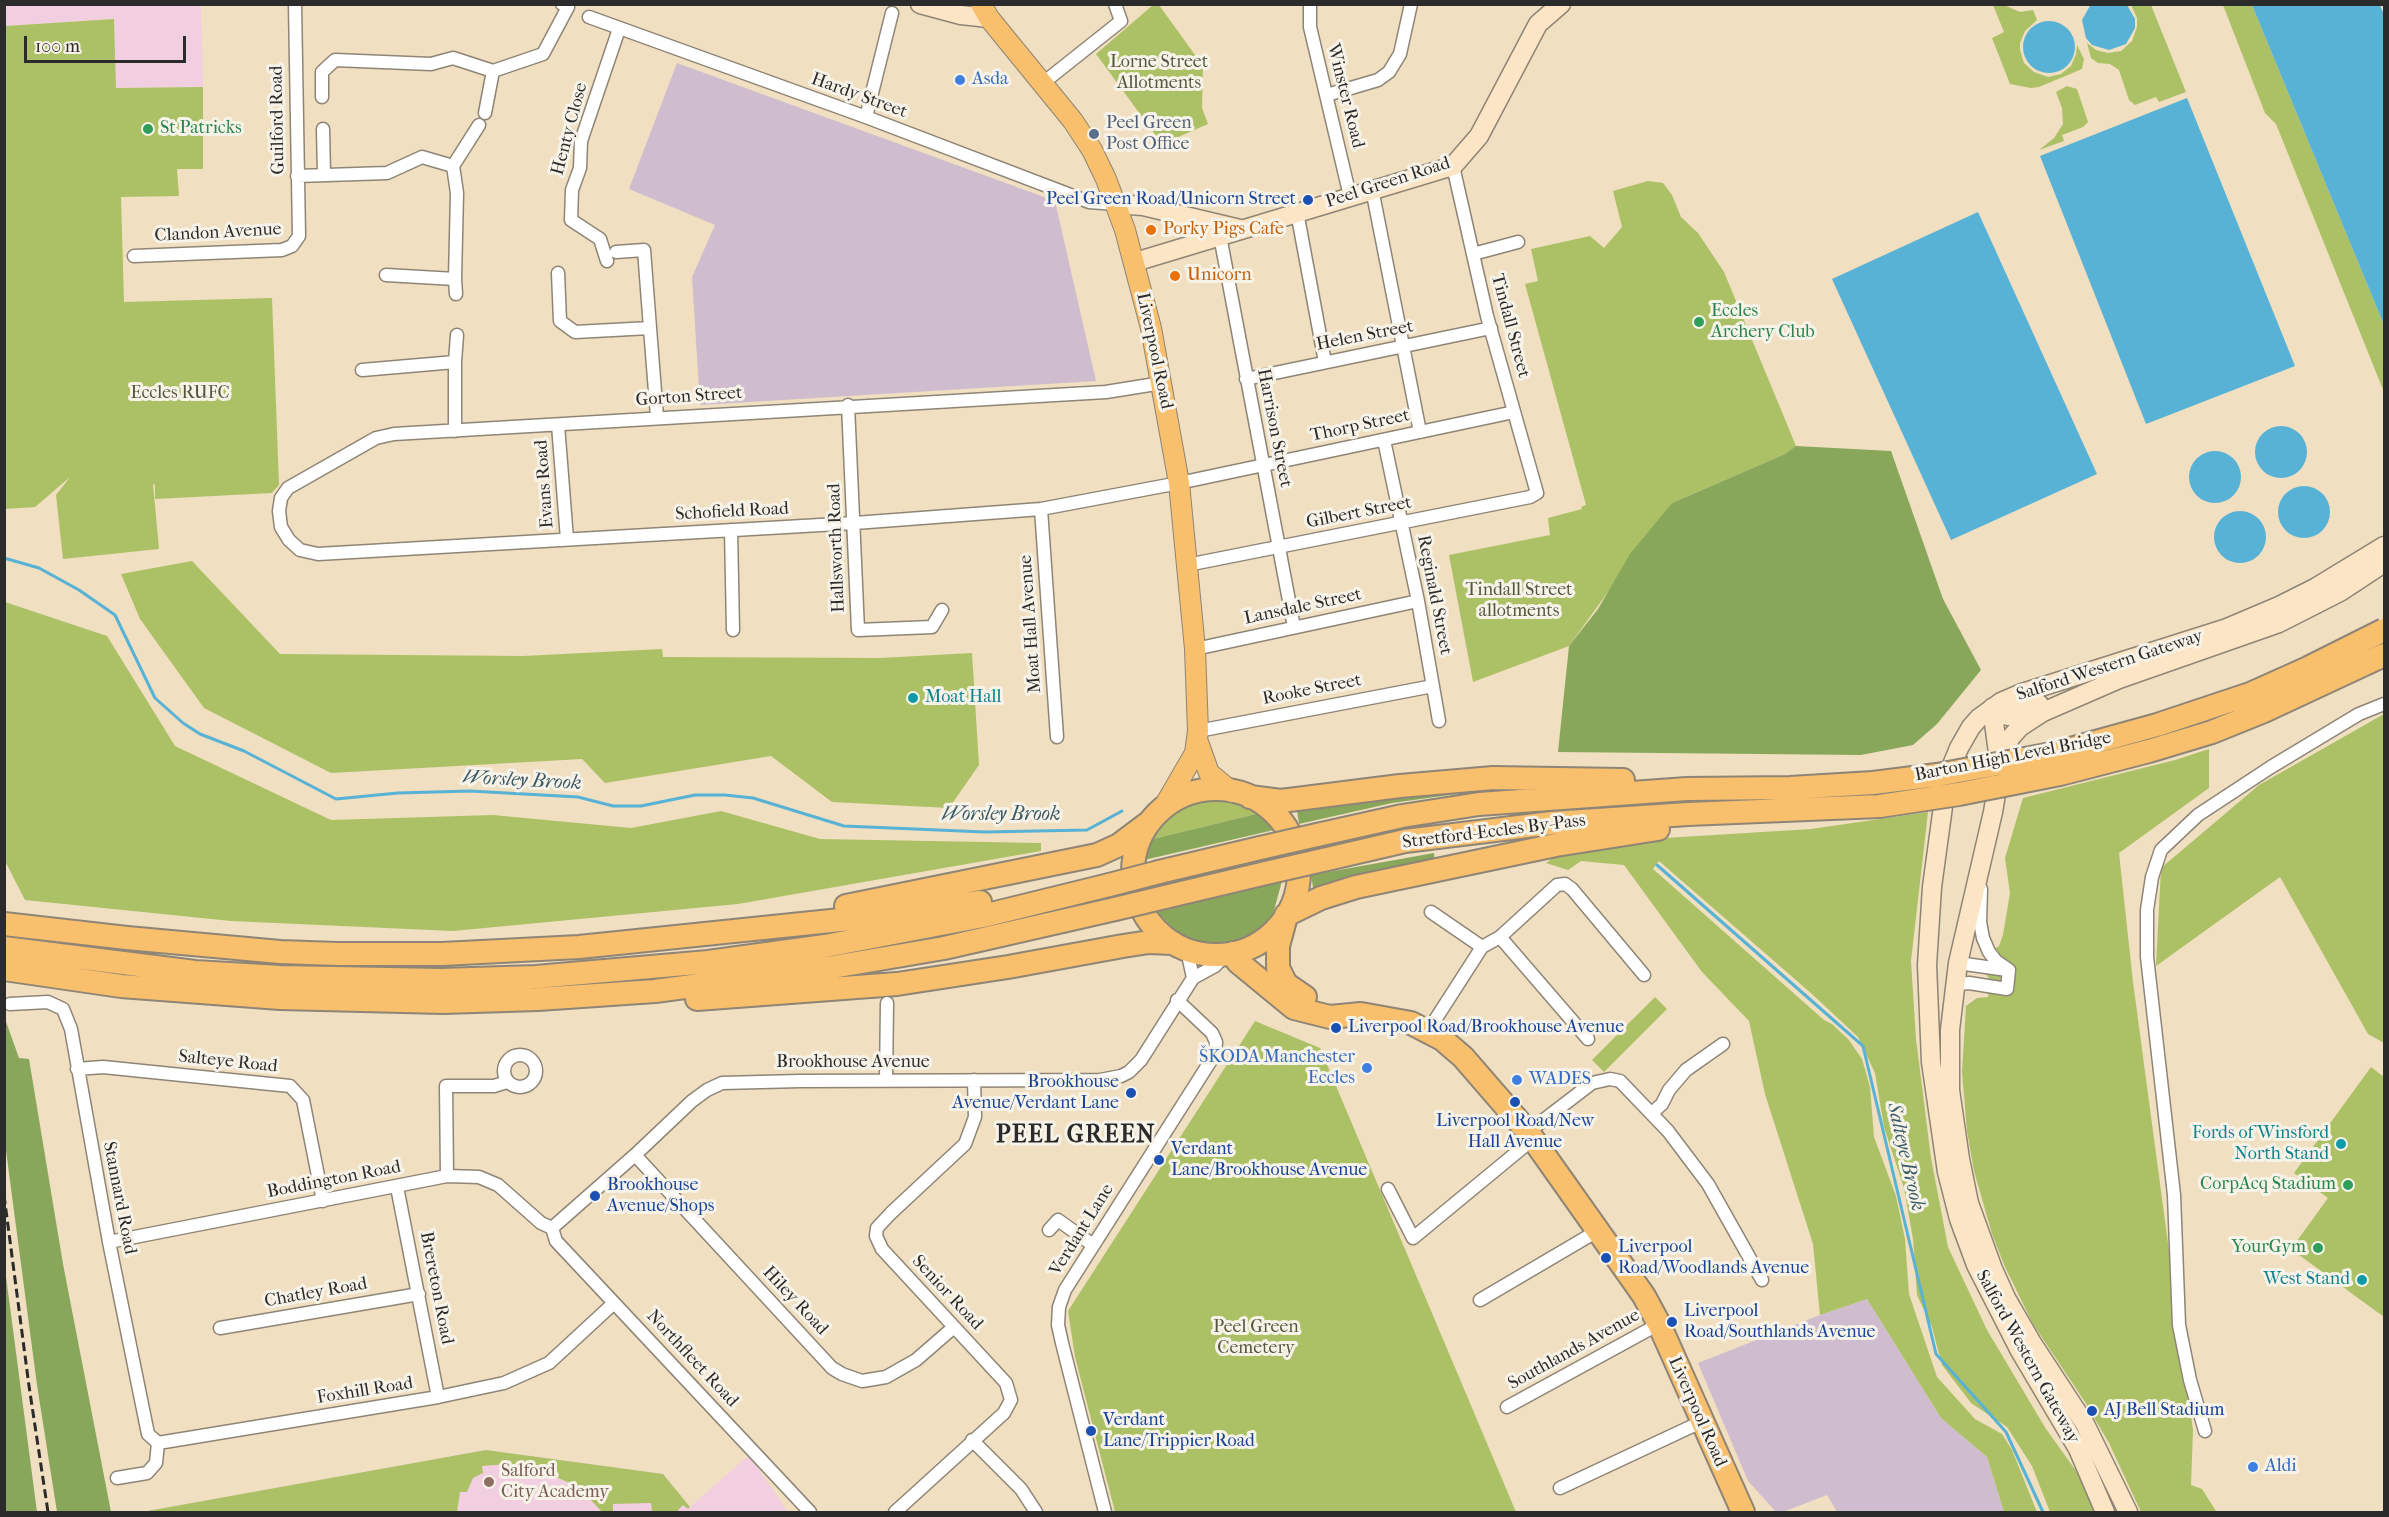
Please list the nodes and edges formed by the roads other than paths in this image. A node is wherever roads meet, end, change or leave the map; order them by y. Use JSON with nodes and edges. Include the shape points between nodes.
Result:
{"nodes":[{"id":1,"x":295,"y":4,"type":"edge"},
{"id":2,"x":562,"y":4,"type":"edge"},
{"id":3,"x":920,"y":4,"type":"edge"},
{"id":4,"x":1115,"y":4,"type":"edge"},
{"id":5,"x":1310,"y":4,"type":"edge"},
{"id":6,"x":1411,"y":4,"type":"edge"},
{"id":7,"x":1561,"y":4,"type":"edge"},
{"id":8,"x":950,"y":8,"type":"edge"},
{"id":9,"x":985,"y":11,"type":"edge"},
{"id":10,"x":892,"y":13,"type":"dead end"},
{"id":11,"x":589,"y":17,"type":"dead end"},
{"id":12,"x":619,"y":28,"type":"junction"},
{"id":13,"x":493,"y":71,"type":"junction"},
{"id":14,"x":1043,"y":83,"type":"junction"},
{"id":15,"x":1327,"y":95,"type":"junction"},
{"id":16,"x":322,"y":97,"type":"dead end"},
{"id":17,"x":485,"y":113,"type":"dead end"},
{"id":18,"x":866,"y":117,"type":"junction"},
{"id":19,"x":479,"y":125,"type":"dead end"},
{"id":20,"x":323,"y":129,"type":"dead end"},
{"id":21,"x":453,"y":166,"type":"junction"},
{"id":22,"x":1453,"y":166,"type":"junction"},
{"id":23,"x":297,"y":176,"type":"junction"},
{"id":24,"x":324,"y":176,"type":"junction"},
{"id":25,"x":1372,"y":189,"type":"junction"},
{"id":26,"x":1350,"y":196,"type":"junction"},
{"id":27,"x":1116,"y":204,"type":"junction"},
{"id":28,"x":1296,"y":212,"type":"junction"},
{"id":29,"x":1178,"y":214,"type":"junction"},
{"id":30,"x":1240,"y":229,"type":"junction"},
{"id":31,"x":299,"y":236,"type":"joint"},
{"id":32,"x":1220,"y":236,"type":"junction"},
{"id":33,"x":1518,"y":242,"type":"dead end"},
{"id":34,"x":1181,"y":248,"type":"junction"},
{"id":35,"x":616,"y":252,"type":"dead end"},
{"id":36,"x":1473,"y":254,"type":"junction"},
{"id":37,"x":134,"y":256,"type":"dead end"},
{"id":38,"x":607,"y":261,"type":"dead end"},
{"id":39,"x":1135,"y":262,"type":"junction"},
{"id":40,"x":558,"y":273,"type":"dead end"},
{"id":41,"x":386,"y":275,"type":"dead end"},
{"id":42,"x":455,"y":279,"type":"junction"},
{"id":43,"x":456,"y":294,"type":"dead end"},
{"id":44,"x":650,"y":328,"type":"junction"},
{"id":45,"x":1491,"y":328,"type":"junction"},
{"id":46,"x":457,"y":335,"type":"dead end"},
{"id":47,"x":1403,"y":346,"type":"junction"},
{"id":48,"x":455,"y":362,"type":"junction"},
{"id":49,"x":1325,"y":362,"type":"junction"},
{"id":50,"x":362,"y":370,"type":"dead end"},
{"id":51,"x":1246,"y":379,"type":"junction"},
{"id":52,"x":1162,"y":383,"type":"junction"},
{"id":53,"x":848,"y":405,"type":"junction"},
{"id":54,"x":1514,"y":412,"type":"junction"},
{"id":55,"x":657,"y":417,"type":"junction"},
{"id":56,"x":558,"y":425,"type":"junction"},
{"id":57,"x":455,"y":431,"type":"junction"},
{"id":58,"x":1420,"y":432,"type":"junction"},
{"id":59,"x":1384,"y":440,"type":"junction"},
{"id":60,"x":1262,"y":465,"type":"junction"},
{"id":61,"x":1179,"y":483,"type":"junction"},
{"id":62,"x":1537,"y":493,"type":"joint"},
{"id":63,"x":1041,"y":509,"type":"junction"},
{"id":64,"x":855,"y":523,"type":"junction"},
{"id":65,"x":1401,"y":523,"type":"junction"},
{"id":66,"x":730,"y":530,"type":"junction"},
{"id":67,"x":567,"y":539,"type":"junction"},
{"id":68,"x":289,"y":540,"type":"joint"},
{"id":69,"x":2385,"y":546,"type":"edge"},
{"id":70,"x":1280,"y":547,"type":"junction"},
{"id":71,"x":2385,"y":563,"type":"edge"},
{"id":72,"x":1187,"y":565,"type":"junction"},
{"id":73,"x":1418,"y":601,"type":"junction"},
{"id":74,"x":942,"y":610,"type":"dead end"},
{"id":75,"x":1294,"y":627,"type":"junction"},
{"id":76,"x":733,"y":630,"type":"dead end"},
{"id":77,"x":2385,"y":630,"type":"edge"},
{"id":78,"x":1195,"y":649,"type":"junction"},
{"id":79,"x":2385,"y":655,"type":"edge"},
{"id":80,"x":1433,"y":686,"type":"junction"},
{"id":81,"x":2092,"y":690,"type":"junction"},
{"id":82,"x":2385,"y":704,"type":"edge"},
{"id":83,"x":1992,"y":708,"type":"junction"},
{"id":84,"x":1439,"y":721,"type":"dead end"},
{"id":85,"x":1198,"y":736,"type":"junction"},
{"id":86,"x":1057,"y":737,"type":"dead end"},
{"id":87,"x":2000,"y":769,"type":"junction"},
{"id":88,"x":1873,"y":783,"type":"joint"},
{"id":89,"x":1790,"y":788,"type":"junction"},
{"id":90,"x":1241,"y":794,"type":"junction"},
{"id":91,"x":1880,"y":806,"type":"joint"},
{"id":92,"x":1823,"y":810,"type":"junction"},
{"id":93,"x":1158,"y":814,"type":"junction"},
{"id":94,"x":1982,"y":859,"type":"junction"},
{"id":95,"x":1109,"y":885,"type":"junction"},
{"id":96,"x":1431,"y":912,"type":"dead end"},
{"id":97,"x":1286,"y":916,"type":"junction"},
{"id":98,"x":4,"y":917,"type":"edge"},
{"id":99,"x":4,"y":924,"type":"edge"},
{"id":100,"x":77,"y":931,"type":"junction"},
{"id":101,"x":722,"y":932,"type":"junction"},
{"id":102,"x":1500,"y":936,"type":"junction"},
{"id":103,"x":1180,"y":946,"type":"junction"},
{"id":104,"x":1482,"y":947,"type":"junction"},
{"id":105,"x":4,"y":948,"type":"edge"},
{"id":106,"x":1230,"y":954,"type":"junction"},
{"id":107,"x":1958,"y":963,"type":"junction"},
{"id":108,"x":4,"y":969,"type":"edge"},
{"id":109,"x":2009,"y":970,"type":"junction"},
{"id":110,"x":1644,"y":975,"type":"dead end"},
{"id":111,"x":1193,"y":978,"type":"junction"},
{"id":112,"x":1955,"y":984,"type":"junction"},
{"id":113,"x":606,"y":994,"type":"junction"},
{"id":114,"x":1178,"y":1000,"type":"junction"},
{"id":115,"x":887,"y":1003,"type":"dead end"},
{"id":116,"x":10,"y":1004,"type":"dead end"},
{"id":117,"x":1361,"y":1014,"type":"junction"},
{"id":118,"x":1428,"y":1031,"type":"junction"},
{"id":119,"x":1588,"y":1039,"type":"dead end"},
{"id":120,"x":1723,"y":1044,"type":"dead end"},
{"id":121,"x":77,"y":1069,"type":"junction"},
{"id":122,"x":886,"y":1080,"type":"junction"},
{"id":123,"x":974,"y":1080,"type":"junction"},
{"id":124,"x":507,"y":1082,"type":"dead end"},
{"id":125,"x":1652,"y":1113,"type":"junction"},
{"id":126,"x":1531,"y":1135,"type":"junction"},
{"id":127,"x":635,"y":1155,"type":"junction"},
{"id":128,"x":447,"y":1176,"type":"junction"},
{"id":129,"x":397,"y":1187,"type":"junction"},
{"id":130,"x":1388,"y":1189,"type":"dead end"},
{"id":131,"x":323,"y":1201,"type":"junction"},
{"id":132,"x":552,"y":1228,"type":"junction"},
{"id":133,"x":1049,"y":1230,"type":"dead end"},
{"id":134,"x":1599,"y":1230,"type":"junction"},
{"id":135,"x":109,"y":1242,"type":"junction"},
{"id":136,"x":1093,"y":1245,"type":"junction"},
{"id":137,"x":1761,"y":1280,"type":"dead end"},
{"id":138,"x":419,"y":1294,"type":"junction"},
{"id":139,"x":1480,"y":1300,"type":"dead end"},
{"id":140,"x":614,"y":1303,"type":"junction"},
{"id":141,"x":1659,"y":1324,"type":"junction"},
{"id":142,"x":954,"y":1327,"type":"junction"},
{"id":143,"x":220,"y":1328,"type":"dead end"},
{"id":144,"x":438,"y":1397,"type":"junction"},
{"id":145,"x":1506,"y":1407,"type":"dead end"},
{"id":146,"x":1701,"y":1422,"type":"junction"},
{"id":147,"x":2205,"y":1431,"type":"dead end"},
{"id":148,"x":972,"y":1440,"type":"junction"},
{"id":149,"x":158,"y":1443,"type":"junction"},
{"id":150,"x":2103,"y":1459,"type":"junction"},
{"id":151,"x":117,"y":1478,"type":"dead end"},
{"id":152,"x":1560,"y":1488,"type":"dead end"},
{"id":153,"x":1032,"y":1511,"type":"edge"},
{"id":154,"x":810,"y":1512,"type":"edge"},
{"id":155,"x":895,"y":1512,"type":"edge"},
{"id":156,"x":1105,"y":1512,"type":"edge"},
{"id":157,"x":1743,"y":1512,"type":"edge"},
{"id":158,"x":2105,"y":1512,"type":"edge"},
{"id":159,"x":2118,"y":1512,"type":"edge"},
{"id":160,"x":2128,"y":1512,"type":"edge"}],
"edges":[{"from":1,"to":23,"type":"street","name":"Guilford Road"},
{"from":2,"to":13,"type":"street","via":[[568,7],[543,54]]},
{"from":3,"to":8,"type":"street"},
{"from":4,"to":14,"type":"street","via":[[1121,21]]},
{"from":5,"to":15,"type":"street","name":"Winster Road","via":[[1310,27]]},
{"from":6,"to":15,"type":"street","via":[[1400,54],[1389,72],[1378,80]]},
{"from":7,"to":22,"type":"street","name":"Peel Green Road","via":[[1538,24],[1479,136]]},
{"from":8,"to":9,"type":"street"},
{"from":9,"to":14,"type":"main road","name":"Liverpool Road"},
{"from":10,"to":18,"type":"street"},
{"from":11,"to":12,"type":"street","name":"Hardy Street"},
{"from":12,"to":18,"type":"street","name":"Hardy Street"},
{"from":12,"to":38,"type":"street","name":"Henty Close","via":[[581,141],[580,168],[572,190],[571,220],[600,239]]},
{"from":13,"to":16,"type":"street","via":[[453,58],[431,64],[334,60],[322,72]]},
{"from":13,"to":17,"type":"street"},
{"from":14,"to":27,"type":"main road","name":"Liverpool Road","via":[[1085,137]]},
{"from":15,"to":26,"type":"street","name":"Winster Road"},
{"from":18,"to":27,"type":"street","name":"Hardy Street","via":[[1089,202]]},
{"from":19,"to":21,"type":"street"},
{"from":20,"to":24,"type":"street"},
{"from":21,"to":24,"type":"street","via":[[422,157],[387,173]]},
{"from":21,"to":42,"type":"street","via":[[457,193]]},
{"from":22,"to":25,"type":"street","name":"Peel Green Road"},
{"from":22,"to":36,"type":"street","name":"Tindall Street"},
{"from":23,"to":24,"type":"street"},
{"from":23,"to":31,"type":"street","name":"Guilford Road"},
{"from":25,"to":26,"type":"street","name":"Peel Green Road"},
{"from":25,"to":47,"type":"street"},
{"from":26,"to":28,"type":"street","name":"Peel Green Road"},
{"from":27,"to":29,"type":"street"},
{"from":27,"to":39,"type":"main road","name":"Liverpool Road"},
{"from":28,"to":30,"type":"street","name":"Peel Green Road"},
{"from":28,"to":49,"type":"street"},
{"from":29,"to":30,"type":"street"},
{"from":29,"to":34,"type":"street","via":[[1183,232]]},
{"from":30,"to":32,"type":"street","name":"Peel Green Road"},
{"from":31,"to":37,"type":"street","name":"Clandon Avenue","via":[[292,246],[282,250]]},
{"from":32,"to":34,"type":"street","name":"Peel Green Road"},
{"from":32,"to":51,"type":"street","name":"Harrison Street"},
{"from":33,"to":36,"type":"street"},
{"from":34,"to":39,"type":"street","name":"Peel Green Road"},
{"from":35,"to":44,"type":"street","via":[[644,250]]},
{"from":36,"to":45,"type":"street","name":"Tindall Street"},
{"from":39,"to":52,"type":"main road","name":"Liverpool Road"},
{"from":40,"to":44,"type":"street","via":[[560,321],[576,332]]},
{"from":41,"to":42,"type":"street"},
{"from":42,"to":43,"type":"street"},
{"from":44,"to":55,"type":"street"},
{"from":45,"to":47,"type":"street","name":"Helen Street"},
{"from":45,"to":54,"type":"street","name":"Tindall Street"},
{"from":46,"to":48,"type":"street"},
{"from":47,"to":49,"type":"street","name":"Helen Street"},
{"from":47,"to":58,"type":"street"},
{"from":48,"to":50,"type":"street"},
{"from":48,"to":57,"type":"street"},
{"from":49,"to":51,"type":"street","name":"Helen Street"},
{"from":51,"to":60,"type":"street","name":"Harrison Street"},
{"from":52,"to":53,"type":"street","name":"Gorton Street","via":[[1106,392]]},
{"from":52,"to":61,"type":"main road","name":"Liverpool Road"},
{"from":53,"to":55,"type":"street","name":"Gorton Street"},
{"from":53,"to":64,"type":"street","name":"Hallsworth Road"},
{"from":54,"to":58,"type":"street","name":"Thorp Street"},
{"from":54,"to":62,"type":"street","name":"Tindall Street"},
{"from":55,"to":56,"type":"street","name":"Gorton Street"},
{"from":56,"to":57,"type":"street","name":"Gorton Street"},
{"from":56,"to":67,"type":"street","name":"Evans Road"},
{"from":57,"to":68,"type":"street","name":"Gorton Street","via":[[376,438],[294,484],[281,498],[279,511]]},
{"from":58,"to":59,"type":"street","name":"Thorp Street"},
{"from":59,"to":60,"type":"street","name":"Thorp Street"},
{"from":59,"to":65,"type":"street","name":"Reginald Street"},
{"from":60,"to":61,"type":"street","name":"Thorp Street"},
{"from":60,"to":70,"type":"street","name":"Harrison Street"},
{"from":61,"to":63,"type":"street","name":"Schofield Road"},
{"from":61,"to":72,"type":"main road","name":"Liverpool Road"},
{"from":62,"to":65,"type":"street","name":"Gilbert Street"},
{"from":63,"to":64,"type":"street","name":"Schofield Road"},
{"from":63,"to":86,"type":"street","name":"Moat Hall Avenue"},
{"from":64,"to":66,"type":"street","name":"Schofield Road"},
{"from":64,"to":74,"type":"street","name":"Hallsworth Road","via":[[858,630],[932,627]]},
{"from":65,"to":70,"type":"street","name":"Gilbert Street"},
{"from":65,"to":73,"type":"street","name":"Reginald Street"},
{"from":66,"to":67,"type":"street","name":"Schofield Road"},
{"from":66,"to":76,"type":"street"},
{"from":67,"to":68,"type":"street","name":"Schofield Road","via":[[318,554],[300,550]]},
{"from":69,"to":83,"type":"street","name":"Salford Western Gateway","via":[[2315,588],[2238,624],[2022,693]]},
{"from":70,"to":72,"type":"street","name":"Gilbert Street"},
{"from":70,"to":75,"type":"street","name":"Harrison Street"},
{"from":71,"to":81,"type":"street","name":"Salford Western Gateway","via":[[2340,592],[2279,623]]},
{"from":72,"to":78,"type":"main road","name":"Liverpool Road"},
{"from":73,"to":75,"type":"street","name":"Lansdale Street"},
{"from":73,"to":80,"type":"street","name":"Reginald Street"},
{"from":75,"to":78,"type":"street","name":"Lansdale Street"},
{"from":77,"to":88,"type":"highway","name":"Barton High Level Bridge","bridge":true,"via":[[2250,694],[2157,725],[2052,754]]},
{"from":78,"to":85,"type":"main road","name":"Liverpool Road"},
{"from":79,"to":91,"type":"highway","name":"Barton High Level Bridge","bridge":true,"via":[[2265,711],[2149,751],[2060,774]]},
{"from":80,"to":84,"type":"street","name":"Reginald Street"},
{"from":80,"to":85,"type":"street","name":"Rooke Street"},
{"from":81,"to":83,"type":"street","via":[[2067,693],[2009,716],[1997,714]]},
{"from":81,"to":87,"type":"street","name":"Salford Western Gateway","via":[[2028,721],[2006,744]]},
{"from":82,"to":147,"type":"street","via":[[2359,714],[2198,815],[2161,850],[2152,877],[2147,957],[2174,1195],[2179,1325]]},
{"from":83,"to":87,"type":"street"},
{"from":83,"to":158,"type":"street","name":"Salford Western Gateway","via":[[1966,735],[1947,777],[1932,886],[1928,1033],[1938,1114],[1947,1173],[1976,1265],[2020,1351],[2078,1449]]},
{"from":85,"to":90,"type":"main road","name":"Liverpool Road","via":[[1209,773]]},
{"from":85,"to":93,"type":"main road","name":"Liverpool Road","via":[[1196,753]]},
{"from":87,"to":94,"type":"street","name":"Salford Western Gateway"},
{"from":88,"to":89,"type":"highway","name":"Stretford-Eccles By-Pass"},
{"from":89,"to":90,"type":"highway","via":[[1520,778],[1432,783],[1281,801]]},
{"from":89,"to":95,"type":"highway","name":"Stretford-Eccles By-Pass","bridge":true,"via":[[1687,789],[1479,804],[1402,816]]},
{"from":90,"to":93,"type":"highway","via":[[1196,792],[1181,797]]},
{"from":90,"to":97,"type":"highway","via":[[1275,815],[1296,851],[1298,882]]},
{"from":91,"to":92,"type":"highway","name":"Stretford-Eccles By-Pass"},
{"from":92,"to":97,"type":"highway","via":[[1556,845],[1356,886]]},
{"from":92,"to":113,"type":"highway","name":"Stretford-Eccles By-Pass","bridge":true,"via":[[1552,823],[1405,841],[944,948],[827,968]]},
{"from":93,"to":101,"type":"highway","via":[[1111,849],[1073,860]]},
{"from":93,"to":103,"type":"highway","via":[[1138,844],[1134,885],[1150,923]]},
{"from":94,"to":107,"type":"street","name":"Salford Western Gateway"},
{"from":94,"to":109,"type":"street","via":[[1983,938],[1996,961]]},
{"from":95,"to":101,"type":"highway","via":[[889,915]]},
{"from":95,"to":105,"type":"highway","via":[[983,916],[814,947],[653,968],[536,977],[280,977],[183,970]]},
{"from":96,"to":104,"type":"street"},
{"from":97,"to":106,"type":"highway","via":[[1259,943]]},
{"from":97,"to":117,"type":"highway","name":"Liverpool Road","via":[[1277,953],[1278,969],[1286,984],[1309,999]]},
{"from":98,"to":100,"type":"highway"},
{"from":99,"to":100,"type":"highway"},
{"from":100,"to":101,"type":"highway","via":[[280,952],[368,955],[494,953]]},
{"from":102,"to":104,"type":"street"},
{"from":102,"to":110,"type":"street","via":[[1550,890],[1565,884]]},
{"from":102,"to":119,"type":"street"},
{"from":103,"to":106,"type":"highway","via":[[1200,954]]},
{"from":103,"to":111,"type":"street"},
{"from":103,"to":113,"type":"highway","via":[[1149,942],[1008,968],[844,989],[696,999]]},
{"from":104,"to":118,"type":"street"},
{"from":106,"to":111,"type":"street","name":"Brookhouse Avenue"},
{"from":106,"to":117,"type":"highway","name":"Liverpool Road","via":[[1294,1008],[1330,1017]]},
{"from":107,"to":109,"type":"street"},
{"from":107,"to":112,"type":"street","name":"Salford Western Gateway"},
{"from":108,"to":113,"type":"highway","via":[[132,987],[303,999],[442,1002]]},
{"from":109,"to":112,"type":"street","via":[[2007,989]]},
{"from":111,"to":114,"type":"street","name":"Brookhouse Avenue"},
{"from":112,"to":150,"type":"street","name":"Salford Western Gateway","via":[[1950,1090],[1970,1203],[2006,1298]]},
{"from":114,"to":123,"type":"street","name":"Brookhouse Avenue","via":[[1141,1060],[1120,1076],[1100,1080]]},
{"from":114,"to":136,"type":"street","name":"Verdant Lane","via":[[1212,1033],[1215,1053]]},
{"from":115,"to":122,"type":"street"},
{"from":116,"to":121,"type":"street","name":"Stannard Road","via":[[48,1002],[63,1009],[71,1029]]},
{"from":117,"to":118,"type":"highway","name":"Liverpool Road","via":[[1411,1023]]},
{"from":118,"to":126,"type":"highway","name":"Liverpool Road","via":[[1463,1057]]},
{"from":120,"to":125,"type":"street","via":[[1707,1049]]},
{"from":121,"to":131,"type":"street","name":"Salteye Road","via":[[103,1067],[290,1086],[303,1100]]},
{"from":121,"to":135,"type":"street","name":"Stannard Road"},
{"from":122,"to":123,"type":"street","name":"Brookhouse Avenue"},
{"from":122,"to":127,"type":"street","name":"Brookhouse Avenue","via":[[722,1083],[692,1101]]},
{"from":123,"to":142,"type":"street","name":"Senior Road","via":[[975,1118],[965,1144],[891,1213],[876,1233],[882,1249]]},
{"from":124,"to":128,"type":"street","via":[[494,1086],[446,1086]]},
{"from":125,"to":126,"type":"street","via":[[1620,1081],[1601,1080],[1592,1083]]},
{"from":125,"to":137,"type":"street","via":[[1708,1184]]},
{"from":126,"to":130,"type":"street","via":[[1413,1238]]},
{"from":126,"to":134,"type":"highway","name":"Liverpool Road"},
{"from":127,"to":132,"type":"street","name":"Brookhouse Avenue"},
{"from":127,"to":142,"type":"street","name":"Hiley Road","via":[[832,1368],[842,1374],[862,1382],[886,1377],[916,1360]]},
{"from":128,"to":129,"type":"street","name":"Boddington Road"},
{"from":128,"to":132,"type":"street","name":"Boddington Road","via":[[479,1177],[498,1185]]},
{"from":129,"to":131,"type":"street","name":"Boddington Road"},
{"from":129,"to":138,"type":"street","name":"Brereton Road"},
{"from":131,"to":135,"type":"street","name":"Boddington Road"},
{"from":132,"to":140,"type":"street","name":"Northfleet Road","via":[[556,1241]]},
{"from":133,"to":136,"type":"street","via":[[1058,1220]]},
{"from":134,"to":139,"type":"street"},
{"from":134,"to":141,"type":"highway","name":"Liverpool Road"},
{"from":135,"to":149,"type":"street","name":"Stannard Road","via":[[148,1434]]},
{"from":136,"to":156,"type":"street","name":"Verdant Lane","via":[[1065,1290],[1058,1319]]},
{"from":138,"to":143,"type":"street","name":"Chatley Road"},
{"from":138,"to":144,"type":"street","name":"Brereton Road"},
{"from":140,"to":144,"type":"street","name":"Foxhill Road","via":[[549,1363],[504,1383]]},
{"from":140,"to":154,"type":"street","name":"Northfleet Road"},
{"from":141,"to":145,"type":"street","name":"Southlands Avenue"},
{"from":141,"to":146,"type":"highway","name":"Liverpool Road"},
{"from":142,"to":148,"type":"street","name":"Senior Road","via":[[1010,1391],[1007,1408]]},
{"from":144,"to":149,"type":"street","name":"Foxhill Road"},
{"from":146,"to":152,"type":"street"},
{"from":146,"to":157,"type":"highway","name":"Liverpool Road"},
{"from":148,"to":153,"type":"street","via":[[1021,1490]]},
{"from":148,"to":155,"type":"street","name":"Senior Road"},
{"from":149,"to":151,"type":"street","via":[[156,1463],[147,1473]]},
{"from":150,"to":159,"type":"street"},
{"from":150,"to":160,"type":"street","name":"Salford Western Gateway"}]}
